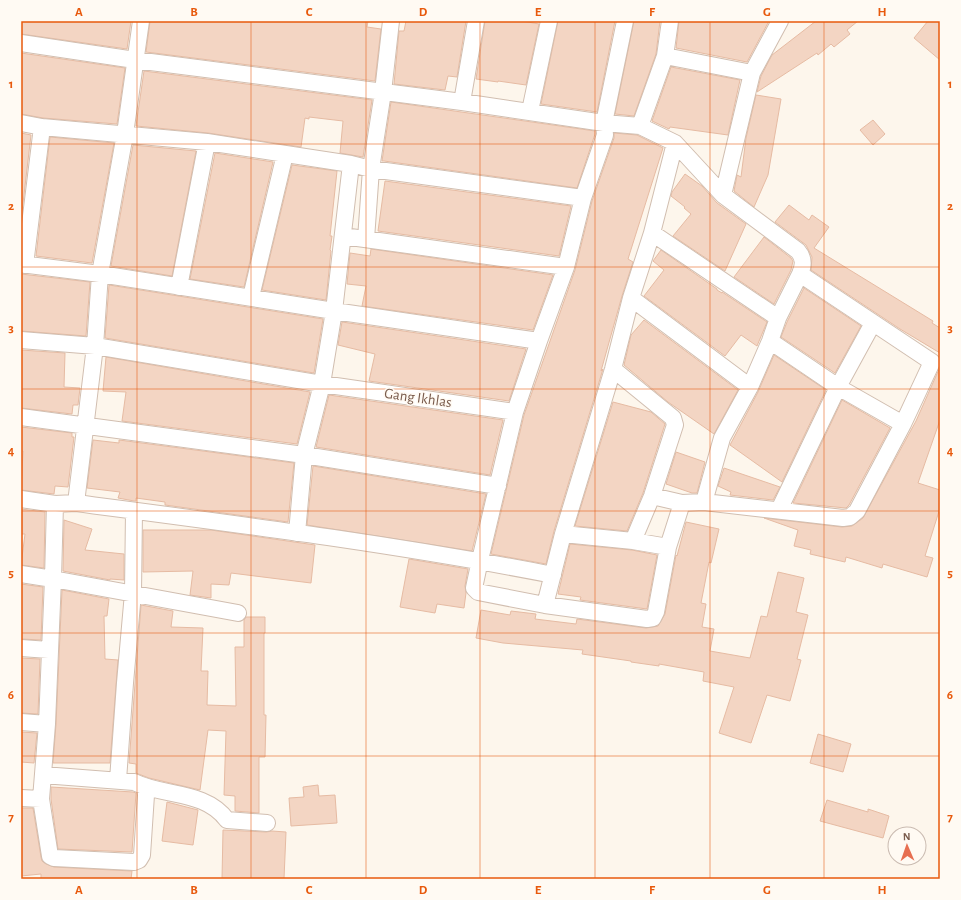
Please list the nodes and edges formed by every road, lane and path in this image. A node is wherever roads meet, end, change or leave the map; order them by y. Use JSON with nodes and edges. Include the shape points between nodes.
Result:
{"nodes":[{"id":1,"x":141,"y":21,"type":"edge"},
{"id":2,"x":391,"y":21,"type":"edge"},
{"id":3,"x":476,"y":21,"type":"edge"},
{"id":4,"x":549,"y":21,"type":"edge"},
{"id":5,"x":624,"y":21,"type":"edge"},
{"id":6,"x":670,"y":21,"type":"edge"},
{"id":7,"x":780,"y":21,"type":"edge"},
{"id":8,"x":21,"y":43,"type":"edge"},
{"id":9,"x":665,"y":56,"type":"junction"},
{"id":10,"x":134,"y":60,"type":"junction"},
{"id":11,"x":752,"y":73,"type":"junction"},
{"id":12,"x":383,"y":92,"type":"junction"},
{"id":13,"x":462,"y":102,"type":"junction"},
{"id":14,"x":530,"y":111,"type":"junction"},
{"id":15,"x":21,"y":123,"type":"edge"},
{"id":16,"x":604,"y":123,"type":"junction"},
{"id":17,"x":640,"y":126,"type":"junction"},
{"id":18,"x":42,"y":127,"type":"junction"},
{"id":19,"x":125,"y":134,"type":"junction"},
{"id":20,"x":207,"y":142,"type":"junction"},
{"id":21,"x":675,"y":143,"type":"junction"},
{"id":22,"x":284,"y":154,"type":"junction"},
{"id":23,"x":351,"y":164,"type":"junction"},
{"id":24,"x":371,"y":169,"type":"junction"},
{"id":25,"x":723,"y":195,"type":"junction"},
{"id":26,"x":583,"y":198,"type":"junction"},
{"id":27,"x":652,"y":234,"type":"junction"},
{"id":28,"x":343,"y":236,"type":"junction"},
{"id":29,"x":366,"y":240,"type":"junction"},
{"id":30,"x":23,"y":264,"type":"edge"},
{"id":31,"x":566,"y":267,"type":"junction"},
{"id":32,"x":100,"y":274,"type":"junction"},
{"id":33,"x":800,"y":274,"type":"junction"},
{"id":34,"x":179,"y":287,"type":"junction"},
{"id":35,"x":251,"y":297,"type":"junction"},
{"id":36,"x":631,"y":298,"type":"junction"},
{"id":37,"x":334,"y":311,"type":"junction"},
{"id":38,"x":778,"y":318,"type":"junction"},
{"id":39,"x":873,"y":323,"type":"junction"},
{"id":40,"x":21,"y":340,"type":"edge"},
{"id":41,"x":538,"y":341,"type":"junction"},
{"id":42,"x":770,"y":341,"type":"junction"},
{"id":43,"x":95,"y":346,"type":"junction"},
{"id":44,"x":613,"y":369,"type":"junction"},
{"id":45,"x":322,"y":384,"type":"junction"},
{"id":46,"x":750,"y":387,"type":"junction"},
{"id":47,"x":838,"y":387,"type":"junction"},
{"id":48,"x":515,"y":412,"type":"junction"},
{"id":49,"x":21,"y":417,"type":"edge"},
{"id":50,"x":903,"y":424,"type":"junction"},
{"id":51,"x":86,"y":426,"type":"junction"},
{"id":52,"x":304,"y":455,"type":"junction"},
{"id":53,"x":498,"y":486,"type":"junction"},
{"id":54,"x":652,"y":496,"type":"junction"},
{"id":55,"x":21,"y":499,"type":"edge"},
{"id":56,"x":704,"y":502,"type":"junction"},
{"id":57,"x":76,"y":503,"type":"junction"},
{"id":58,"x":682,"y":503,"type":"junction"},
{"id":59,"x":55,"y":504,"type":"junction"},
{"id":60,"x":779,"y":510,"type":"junction"},
{"id":61,"x":134,"y":511,"type":"junction"},
{"id":62,"x":297,"y":533,"type":"junction"},
{"id":63,"x":563,"y":534,"type":"junction"},
{"id":64,"x":634,"y":541,"type":"junction"},
{"id":65,"x":668,"y":547,"type":"junction"},
{"id":66,"x":480,"y":560,"type":"junction"},
{"id":67,"x":21,"y":574,"type":"edge"},
{"id":68,"x":553,"y":575,"type":"junction"},
{"id":69,"x":53,"y":579,"type":"junction"},
{"id":70,"x":133,"y":593,"type":"junction"},
{"id":71,"x":545,"y":606,"type":"junction"},
{"id":72,"x":238,"y":613,"type":"dead end"},
{"id":73,"x":21,"y":648,"type":"edge"},
{"id":74,"x":50,"y":650,"type":"junction"},
{"id":75,"x":21,"y":722,"type":"edge"},
{"id":76,"x":47,"y":724,"type":"junction"},
{"id":77,"x":44,"y":775,"type":"junction"},
{"id":78,"x":118,"y":780,"type":"junction"},
{"id":79,"x":145,"y":787,"type":"junction"},
{"id":80,"x":21,"y":798,"type":"edge"},
{"id":81,"x":41,"y":799,"type":"junction"},
{"id":82,"x":267,"y":823,"type":"dead end"}],
"edges":[{"from":1,"to":10,"type":"street"},
{"from":2,"to":12,"type":"street"},
{"from":3,"to":13,"type":"street"},
{"from":4,"to":14,"type":"street"},
{"from":5,"to":16,"type":"street"},
{"from":6,"to":9,"type":"street"},
{"from":7,"to":11,"type":"street"},
{"from":8,"to":10,"type":"street"},
{"from":9,"to":11,"type":"street"},
{"from":9,"to":17,"type":"street"},
{"from":10,"to":12,"type":"street"},
{"from":10,"to":19,"type":"street"},
{"from":11,"to":25,"type":"street"},
{"from":12,"to":13,"type":"street"},
{"from":12,"to":24,"type":"street"},
{"from":13,"to":14,"type":"street"},
{"from":14,"to":16,"type":"street"},
{"from":15,"to":18,"type":"street"},
{"from":16,"to":17,"type":"street"},
{"from":16,"to":26,"type":"street","via":[[605,135]]},
{"from":17,"to":21,"type":"street"},
{"from":18,"to":19,"type":"street"},
{"from":18,"to":30,"type":"street"},
{"from":19,"to":20,"type":"street"},
{"from":19,"to":32,"type":"street"},
{"from":20,"to":22,"type":"street"},
{"from":20,"to":34,"type":"street"},
{"from":21,"to":25,"type":"street"},
{"from":21,"to":27,"type":"street"},
{"from":22,"to":23,"type":"street"},
{"from":22,"to":35,"type":"street"},
{"from":23,"to":24,"type":"street"},
{"from":23,"to":28,"type":"street"},
{"from":24,"to":26,"type":"street"},
{"from":24,"to":29,"type":"street"},
{"from":25,"to":33,"type":"street","via":[[798,251],[802,256],[803,266]]},
{"from":26,"to":31,"type":"street"},
{"from":27,"to":36,"type":"street"},
{"from":27,"to":38,"type":"street"},
{"from":28,"to":29,"type":"street"},
{"from":28,"to":37,"type":"street"},
{"from":29,"to":31,"type":"street"},
{"from":30,"to":32,"type":"street"},
{"from":31,"to":41,"type":"street"},
{"from":32,"to":34,"type":"street"},
{"from":32,"to":43,"type":"street"},
{"from":33,"to":38,"type":"street"},
{"from":33,"to":39,"type":"street"},
{"from":34,"to":35,"type":"street"},
{"from":35,"to":37,"type":"street"},
{"from":36,"to":44,"type":"street"},
{"from":36,"to":46,"type":"street"},
{"from":37,"to":41,"type":"street"},
{"from":37,"to":45,"type":"street"},
{"from":38,"to":42,"type":"street"},
{"from":39,"to":47,"type":"street"},
{"from":39,"to":50,"type":"street","via":[[932,362]]},
{"from":40,"to":43,"type":"street","name":"Gang Ikhlas"},
{"from":41,"to":48,"type":"street"},
{"from":42,"to":46,"type":"street"},
{"from":42,"to":47,"type":"street"},
{"from":43,"to":45,"type":"street","name":"Gang Ikhlas"},
{"from":43,"to":51,"type":"street"},
{"from":44,"to":54,"type":"street","via":[[673,418],[675,425]]},
{"from":44,"to":63,"type":"street"},
{"from":45,"to":48,"type":"street","name":"Gang Ikhlas"},
{"from":45,"to":52,"type":"street"},
{"from":46,"to":56,"type":"street","via":[[722,438]]},
{"from":47,"to":50,"type":"street"},
{"from":47,"to":60,"type":"street"},
{"from":48,"to":53,"type":"street"},
{"from":49,"to":51,"type":"street"},
{"from":50,"to":60,"type":"street","via":[[857,511],[850,517]]},
{"from":51,"to":52,"type":"street"},
{"from":51,"to":57,"type":"street"},
{"from":52,"to":53,"type":"street"},
{"from":52,"to":62,"type":"street"},
{"from":53,"to":66,"type":"street"},
{"from":54,"to":58,"type":"street"},
{"from":54,"to":64,"type":"street"},
{"from":55,"to":59,"type":"street"},
{"from":56,"to":58,"type":"street"},
{"from":56,"to":60,"type":"street"},
{"from":57,"to":59,"type":"street"},
{"from":57,"to":61,"type":"street"},
{"from":58,"to":65,"type":"street"},
{"from":59,"to":69,"type":"street"},
{"from":61,"to":62,"type":"street"},
{"from":61,"to":70,"type":"street"},
{"from":62,"to":66,"type":"street"},
{"from":63,"to":64,"type":"street"},
{"from":63,"to":68,"type":"street"},
{"from":64,"to":65,"type":"street"},
{"from":65,"to":71,"type":"street","via":[[653,618]]},
{"from":66,"to":68,"type":"street"},
{"from":66,"to":71,"type":"street","via":[[474,588],[478,592]]},
{"from":67,"to":69,"type":"street"},
{"from":68,"to":71,"type":"street"},
{"from":69,"to":70,"type":"street"},
{"from":69,"to":74,"type":"street"},
{"from":70,"to":72,"type":"street"},
{"from":70,"to":78,"type":"street"},
{"from":73,"to":74,"type":"street"},
{"from":74,"to":76,"type":"street"},
{"from":75,"to":76,"type":"street"},
{"from":76,"to":77,"type":"street"},
{"from":77,"to":78,"type":"street"},
{"from":77,"to":81,"type":"street"},
{"from":78,"to":79,"type":"street","via":[[134,782]]},
{"from":79,"to":81,"type":"street","via":[[142,855],[134,862],[50,856]]},
{"from":79,"to":82,"type":"street","via":[[202,800],[221,811],[227,820]]},
{"from":80,"to":81,"type":"street"}]}
